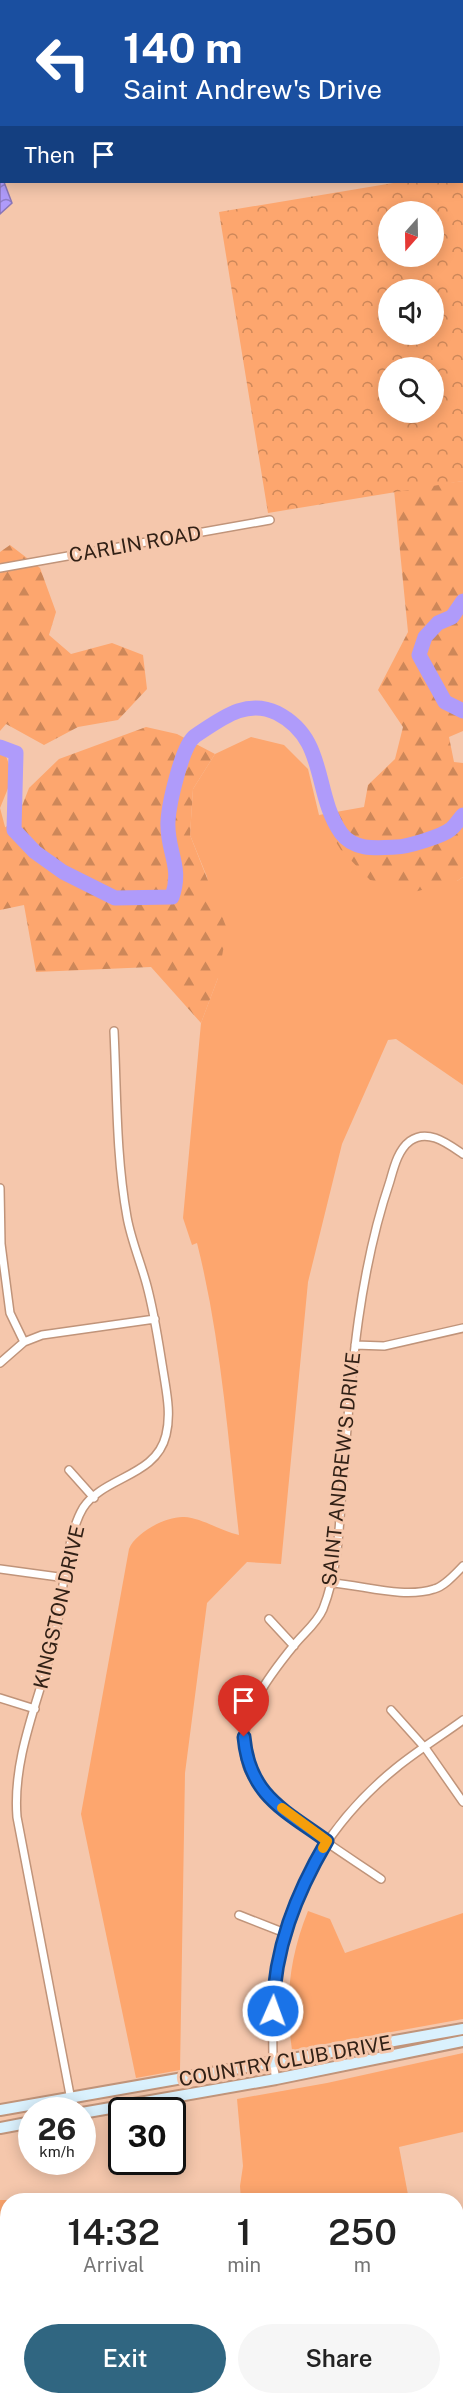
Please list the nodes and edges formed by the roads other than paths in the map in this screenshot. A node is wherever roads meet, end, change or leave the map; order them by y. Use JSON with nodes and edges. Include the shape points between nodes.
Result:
{"nodes":[{"id":1,"x":270,"y":520,"type":"dead end"},
{"id":2,"x":0,"y":568,"type":"edge"},
{"id":3,"x":114,"y":1031,"type":"dead end"},
{"id":4,"x":463,"y":1154,"type":"edge"},
{"id":5,"x":0,"y":1188,"type":"edge"},
{"id":6,"x":1,"y":1233,"type":"edge"},
{"id":7,"x":155,"y":1319,"type":"junction"},
{"id":8,"x":463,"y":1328,"type":"edge"},
{"id":9,"x":24,"y":1342,"type":"junction"},
{"id":10,"x":355,"y":1345,"type":"junction"},
{"id":11,"x":0,"y":1363,"type":"edge"},
{"id":12,"x":69,"y":1470,"type":"dead end"},
{"id":13,"x":94,"y":1498,"type":"junction"},
{"id":14,"x":463,"y":1566,"type":"edge"},
{"id":15,"x":0,"y":1569,"type":"edge"},
{"id":16,"x":66,"y":1578,"type":"junction"},
{"id":17,"x":332,"y":1583,"type":"junction"},
{"id":18,"x":269,"y":1619,"type":"dead end"},
{"id":19,"x":294,"y":1646,"type":"junction"},
{"id":20,"x":0,"y":1698,"type":"edge"},
{"id":21,"x":35,"y":1709,"type":"junction"},
{"id":22,"x":391,"y":1710,"type":"dead end"},
{"id":23,"x":463,"y":1720,"type":"edge"},
{"id":24,"x":426,"y":1749,"type":"junction"},
{"id":25,"x":463,"y":1802,"type":"edge"},
{"id":26,"x":327,"y":1841,"type":"junction"},
{"id":27,"x":381,"y":1879,"type":"dead end"},
{"id":28,"x":239,"y":1915,"type":"dead end"},
{"id":29,"x":285,"y":1933,"type":"junction"},
{"id":30,"x":463,"y":2029,"type":"edge"},
{"id":31,"x":463,"y":2041,"type":"edge"},
{"id":32,"x":273,"y":2064,"type":"junction"},
{"id":33,"x":276,"y":2079,"type":"junction"},
{"id":34,"x":70,"y":2097,"type":"edge"},
{"id":35,"x":88,"y":2097,"type":"edge"},
{"id":36,"x":18,"y":2107,"type":"edge"},
{"id":37,"x":0,"y":2110,"type":"edge"},
{"id":38,"x":96,"y":2111,"type":"edge"},
{"id":39,"x":18,"y":2125,"type":"edge"},
{"id":40,"x":0,"y":2128,"type":"edge"}],
"edges":[{"from":1,"to":2,"type":"street","name":"CARLIN ROAD"},
{"from":3,"to":7,"type":"street","name":"KINGSTON DRIVE","via":[[122,1188],[127,1221]]},
{"from":4,"to":10,"type":"street","name":"SAINT ANDREW'S DRIVE","via":[[428,1136],[416,1138],[402,1149],[374,1235]]},
{"from":5,"to":6,"type":"street"},
{"from":6,"to":9,"type":"street","via":[[10,1313]]},
{"from":7,"to":9,"type":"street","via":[[60,1331]]},
{"from":7,"to":13,"type":"street","name":"KINGSTON DRIVE","via":[[167,1398],[166,1435],[150,1461]]},
{"from":8,"to":10,"type":"street","via":[[384,1346]]},
{"from":9,"to":11,"type":"street"},
{"from":10,"to":17,"type":"street","name":"SAINT ANDREW'S DRIVE"},
{"from":12,"to":13,"type":"street"},
{"from":13,"to":16,"type":"street","name":"KINGSTON DRIVE","via":[[84,1507],[74,1527]]},
{"from":14,"to":17,"type":"street","via":[[443,1584],[424,1591]]},
{"from":15,"to":16,"type":"street"},
{"from":16,"to":21,"type":"street","name":"KINGSTON DRIVE"},
{"from":17,"to":19,"type":"street","name":"SAINT ANDREW'S DRIVE","via":[[316,1620]]},
{"from":18,"to":19,"type":"street"},
{"from":19,"to":26,"type":"street","name":"SAINT ANDREW'S DRIVE","via":[[252,1707],[244,1737],[246,1756],[261,1789]]},
{"from":20,"to":21,"type":"street"},
{"from":21,"to":34,"type":"street","name":"KINGSTON DRIVE","via":[[17,1773],[17,1817]]},
{"from":22,"to":24,"type":"street"},
{"from":23,"to":24,"type":"street"},
{"from":24,"to":25,"type":"street"},
{"from":24,"to":26,"type":"street","via":[[397,1767],[372,1790]]},
{"from":26,"to":27,"type":"street","name":"SAINT ANDREW'S DRIVE"},
{"from":26,"to":29,"type":"street","via":[[301,1885]]},
{"from":28,"to":29,"type":"street"},
{"from":29,"to":32,"type":"street","via":[[274,1988]]},
{"from":30,"to":32,"type":"main road","name":"COUNTRY CLUB DRIVE"},
{"from":31,"to":33,"type":"main road","name":"COUNTRY CLUB DRIVE"},
{"from":32,"to":33,"type":"street"},
{"from":32,"to":35,"type":"main road","name":"COUNTRY CLUB DRIVE"},
{"from":33,"to":38,"type":"main road","name":"COUNTRY CLUB DRIVE"},
{"from":36,"to":37,"type":"main road","name":"COUNTRY CLUB DRIVE"},
{"from":39,"to":40,"type":"main road"}]}
